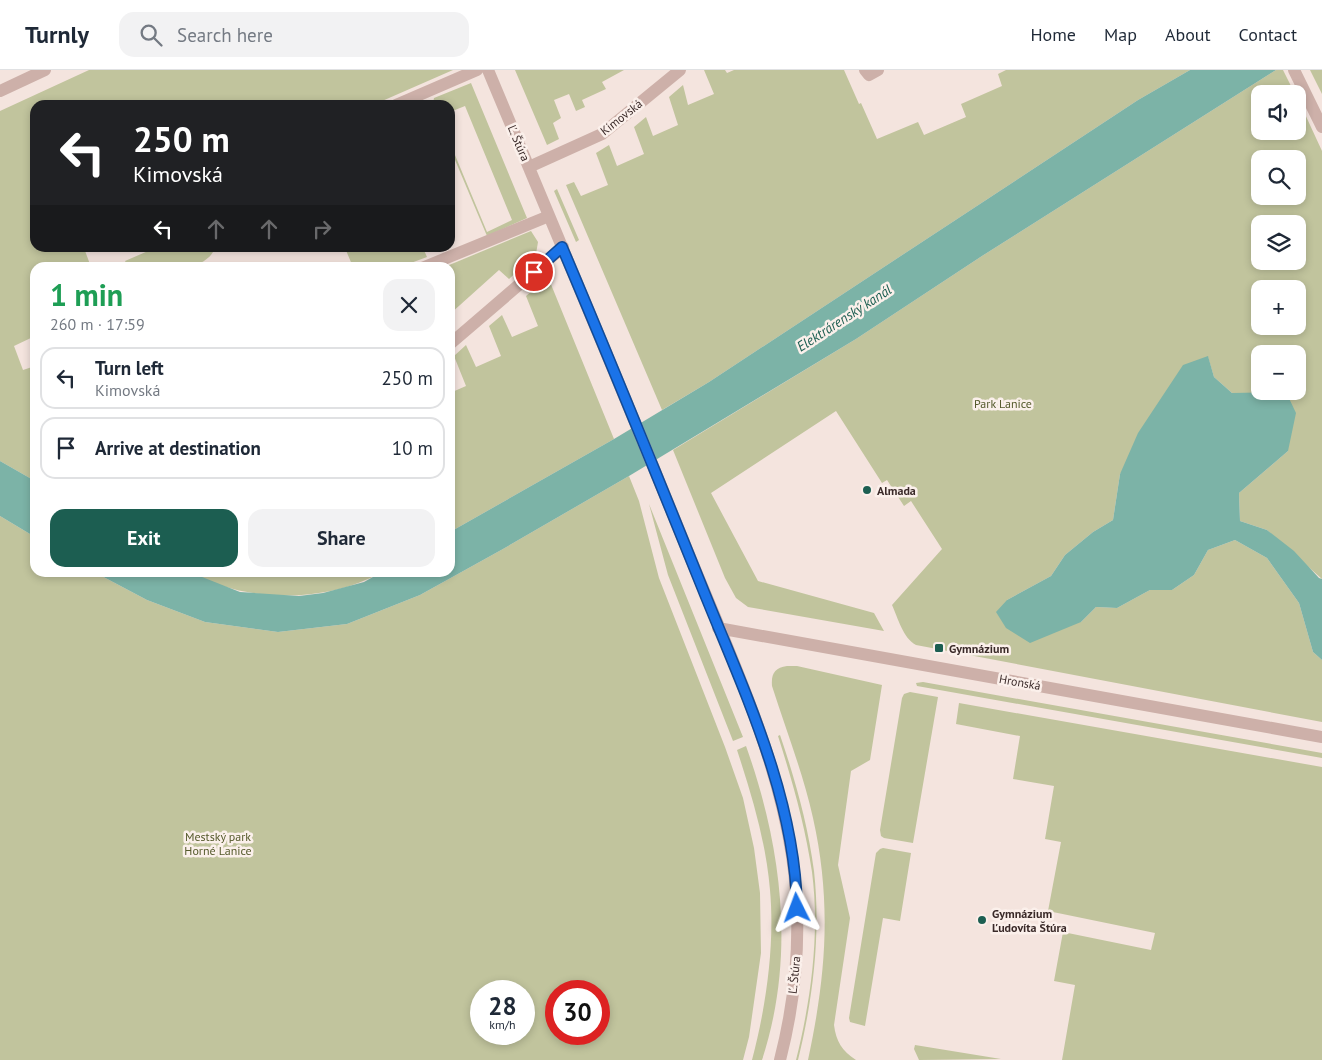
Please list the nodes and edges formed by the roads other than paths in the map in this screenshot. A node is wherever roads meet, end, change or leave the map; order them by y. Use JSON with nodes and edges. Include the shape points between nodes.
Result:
{"nodes":[{"id":1,"x":46,"y":70,"type":"edge"},
{"id":2,"x":477,"y":70,"type":"edge"},
{"id":3,"x":488,"y":70,"type":"edge"},
{"id":4,"x":680,"y":70,"type":"edge"},
{"id":5,"x":865,"y":70,"type":"edge"},
{"id":6,"x":878,"y":70,"type":"edge"},
{"id":7,"x":1294,"y":70,"type":"edge"},
{"id":8,"x":0,"y":91,"type":"edge"},
{"id":9,"x":408,"y":100,"type":"edge"},
{"id":10,"x":1322,"y":127,"type":"edge"},
{"id":11,"x":529,"y":167,"type":"junction"},
{"id":12,"x":549,"y":216,"type":"junction"},
{"id":13,"x":562,"y":247,"type":"junction"},
{"id":14,"x":437,"y":262,"type":"edge"},
{"id":15,"x":455,"y":340,"type":"edge"},
{"id":16,"x":718,"y":628,"type":"junction"},
{"id":17,"x":1322,"y":737,"type":"edge"},
{"id":18,"x":780,"y":1060,"type":"edge"}],
"edges":[{"from":1,"to":8,"type":"street"},
{"from":2,"to":9,"type":"street"},
{"from":3,"to":11,"type":"street","name":"Ľ. Štúra"},
{"from":4,"to":11,"type":"street","name":"Kimovská","via":[[602,134]]},
{"from":5,"to":6,"type":"street","via":[[869,75]]},
{"from":7,"to":10,"type":"street"},
{"from":11,"to":12,"type":"street","name":"Ľ. Štúra"},
{"from":12,"to":13,"type":"street","name":"Ľ. Štúra"},
{"from":12,"to":14,"type":"street"},
{"from":13,"to":15,"type":"street"},
{"from":13,"to":16,"type":"street","name":"Ľ. Štúra"},
{"from":16,"to":17,"type":"street","name":"Hronská"},
{"from":16,"to":18,"type":"street","name":"Ľ. Štúra","via":[[761,736],[792,855],[797,898],[796,960],[792,1002]]}]}
